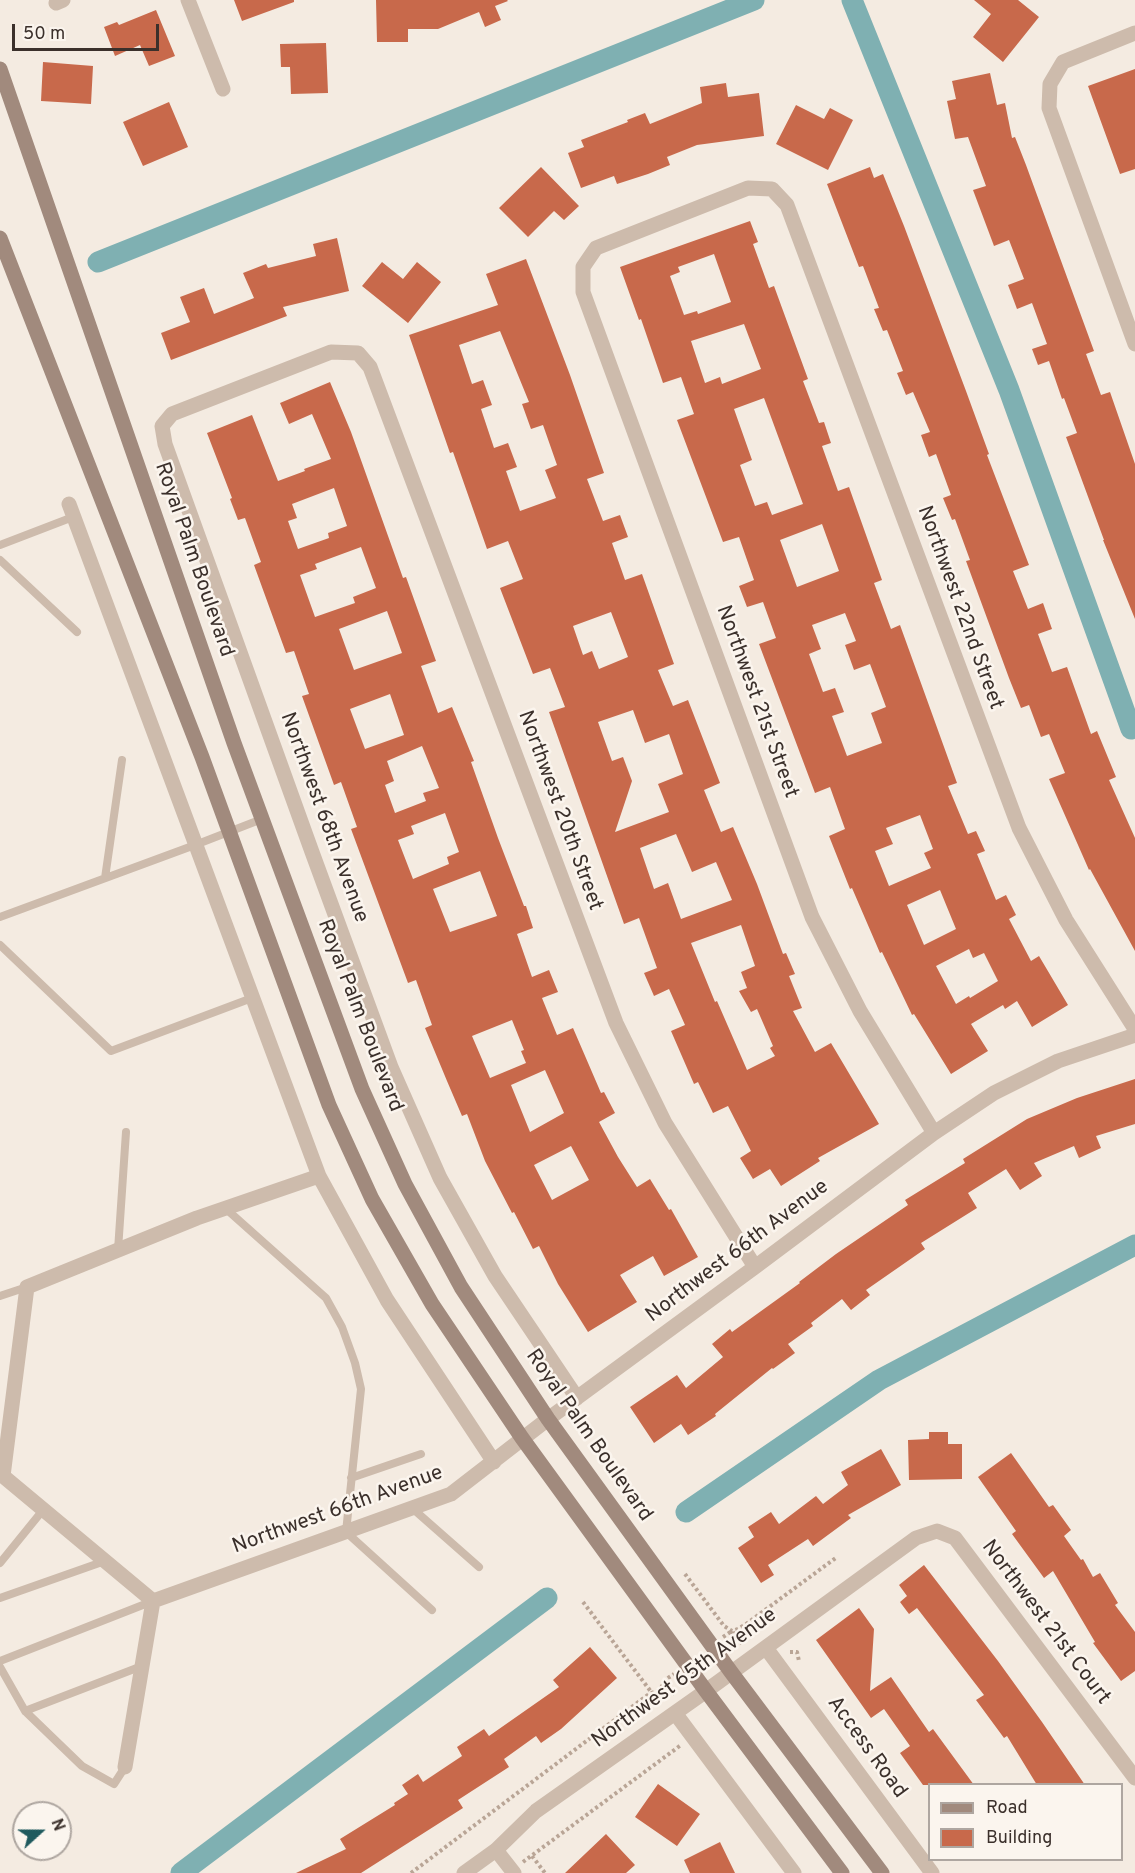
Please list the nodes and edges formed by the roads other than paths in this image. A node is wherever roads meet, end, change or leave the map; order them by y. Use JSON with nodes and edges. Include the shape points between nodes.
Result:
{"nodes":[{"id":1,"x":188,"y":0,"type":"edge"},
{"id":2,"x":1135,"y":33,"type":"edge"},
{"id":3,"x":0,"y":69,"type":"edge"},
{"id":4,"x":223,"y":89,"type":"dead end"},
{"id":5,"x":5,"y":100,"type":"edge"},
{"id":6,"x":772,"y":189,"type":"joint"},
{"id":7,"x":0,"y":238,"type":"edge"},
{"id":8,"x":1135,"y":344,"type":"edge"},
{"id":9,"x":358,"y":353,"type":"joint"},
{"id":10,"x":71,"y":510,"type":"joint"},
{"id":11,"x":0,"y":545,"type":"edge"},
{"id":12,"x":0,"y":560,"type":"edge"},
{"id":13,"x":77,"y":632,"type":"dead end"},
{"id":14,"x":122,"y":760,"type":"dead end"},
{"id":15,"x":262,"y":819,"type":"junction"},
{"id":16,"x":229,"y":831,"type":"junction"},
{"id":17,"x":195,"y":845,"type":"junction"},
{"id":18,"x":105,"y":878,"type":"junction"},
{"id":19,"x":0,"y":917,"type":"edge"},
{"id":20,"x":0,"y":945,"type":"edge"},
{"id":21,"x":252,"y":998,"type":"junction"},
{"id":22,"x":1135,"y":1029,"type":"edge"},
{"id":23,"x":1135,"y":1035,"type":"edge"},
{"id":24,"x":126,"y":1132,"type":"dead end"},
{"id":25,"x":934,"y":1133,"type":"junction"},
{"id":26,"x":319,"y":1176,"type":"junction"},
{"id":27,"x":225,"y":1208,"type":"junction"},
{"id":28,"x":117,"y":1250,"type":"junction"},
{"id":29,"x":755,"y":1268,"type":"junction"},
{"id":30,"x":27,"y":1287,"type":"junction"},
{"id":31,"x":0,"y":1296,"type":"edge"},
{"id":32,"x":577,"y":1398,"type":"junction"},
{"id":33,"x":548,"y":1419,"type":"junction"},
{"id":34,"x":4,"y":1435,"type":"edge"},
{"id":35,"x":522,"y":1438,"type":"junction"},
{"id":36,"x":421,"y":1454,"type":"dead end"},
{"id":37,"x":494,"y":1461,"type":"junction"},
{"id":38,"x":351,"y":1478,"type":"junction"},
{"id":39,"x":412,"y":1508,"type":"junction"},
{"id":40,"x":44,"y":1510,"type":"junction"},
{"id":41,"x":937,"y":1531,"type":"joint"},
{"id":42,"x":346,"y":1532,"type":"junction"},
{"id":43,"x":105,"y":1561,"type":"junction"},
{"id":44,"x":0,"y":1563,"type":"edge"},
{"id":45,"x":479,"y":1567,"type":"dead end"},
{"id":46,"x":0,"y":1598,"type":"edge"},
{"id":47,"x":153,"y":1601,"type":"junction"},
{"id":48,"x":432,"y":1610,"type":"dead end"},
{"id":49,"x":766,"y":1648,"type":"junction"},
{"id":50,"x":0,"y":1661,"type":"edge"},
{"id":51,"x":142,"y":1666,"type":"junction"},
{"id":52,"x":0,"y":1667,"type":"edge"},
{"id":53,"x":731,"y":1672,"type":"junction"},
{"id":54,"x":706,"y":1690,"type":"junction"},
{"id":55,"x":25,"y":1711,"type":"junction"},
{"id":56,"x":675,"y":1713,"type":"junction"},
{"id":57,"x":125,"y":1767,"type":"joint"},
{"id":58,"x":1135,"y":1778,"type":"edge"},
{"id":59,"x":496,"y":1850,"type":"junction"},
{"id":60,"x":513,"y":1872,"type":"edge"},
{"id":61,"x":464,"y":1873,"type":"edge"},
{"id":62,"x":794,"y":1873,"type":"edge"},
{"id":63,"x":842,"y":1873,"type":"edge"},
{"id":64,"x":882,"y":1873,"type":"edge"},
{"id":65,"x":932,"y":1873,"type":"edge"}],
"edges":[{"from":1,"to":4,"type":"street"},
{"from":2,"to":8,"type":"street","via":[[1063,62],[1050,84],[1049,108]]},
{"from":3,"to":5,"type":"main road","name":"Royal Palm Boulevard"},
{"from":5,"to":15,"type":"main road","name":"Royal Palm Boulevard"},
{"from":6,"to":22,"type":"street","name":"Northwest 22nd Street","via":[[787,205],[1019,828],[1066,920]]},
{"from":6,"to":25,"type":"street","name":"Northwest 21st Street","via":[[748,188],[596,248],[583,267],[583,292],[812,917],[860,1011]]},
{"from":7,"to":16,"type":"main road"},
{"from":9,"to":29,"type":"street","name":"Northwest 20th Street","via":[[370,367],[615,1023],[666,1123]]},
{"from":9,"to":32,"type":"street","name":"Northwest 68th Avenue","via":[[331,352],[172,414],[162,426],[165,444],[391,1067],[441,1178],[495,1276]]},
{"from":10,"to":11,"type":"lane"},
{"from":10,"to":17,"type":"street"},
{"from":12,"to":13,"type":"lane"},
{"from":14,"to":18,"type":"lane"},
{"from":15,"to":16,"type":"lane"},
{"from":15,"to":33,"type":"main road","name":"Royal Palm Boulevard","via":[[362,1089],[405,1184],[461,1287]]},
{"from":16,"to":17,"type":"lane"},
{"from":16,"to":35,"type":"main road","via":[[329,1105],[372,1200],[432,1304]]},
{"from":17,"to":18,"type":"lane"},
{"from":17,"to":21,"type":"street"},
{"from":18,"to":19,"type":"lane"},
{"from":20,"to":21,"type":"lane","via":[[111,1051]]},
{"from":21,"to":26,"type":"street"},
{"from":23,"to":25,"type":"street","name":"Northwest 66th Avenue","via":[[1058,1061],[994,1093]]},
{"from":24,"to":28,"type":"lane"},
{"from":25,"to":29,"type":"street","name":"Northwest 66th Avenue"},
{"from":26,"to":27,"type":"street"},
{"from":26,"to":37,"type":"street","via":[[387,1300]]},
{"from":27,"to":28,"type":"street"},
{"from":27,"to":38,"type":"lane","via":[[326,1298],[342,1327],[361,1389]]},
{"from":28,"to":30,"type":"street"},
{"from":29,"to":32,"type":"street","name":"Northwest 66th Avenue"},
{"from":30,"to":31,"type":"lane"},
{"from":30,"to":34,"type":"street"},
{"from":32,"to":33,"type":"street","name":"Northwest 66th Avenue"},
{"from":33,"to":35,"type":"street","name":"Northwest 66th Avenue"},
{"from":33,"to":53,"type":"main road","name":"Royal Palm Boulevard"},
{"from":34,"to":40,"type":"street","via":[[3,1476]]},
{"from":35,"to":37,"type":"street","name":"Northwest 66th Avenue"},
{"from":35,"to":54,"type":"main road"},
{"from":36,"to":38,"type":"lane"},
{"from":37,"to":39,"type":"street","name":"Northwest 66th Avenue","via":[[451,1494]]},
{"from":38,"to":42,"type":"lane"},
{"from":39,"to":42,"type":"street","name":"Northwest 66th Avenue"},
{"from":39,"to":45,"type":"lane"},
{"from":40,"to":43,"type":"street"},
{"from":40,"to":44,"type":"lane"},
{"from":41,"to":49,"type":"street","name":"Northwest 65th Avenue","via":[[916,1538]]},
{"from":41,"to":58,"type":"street","name":"Northwest 21st Court","via":[[955,1538]]},
{"from":42,"to":47,"type":"street","name":"Northwest 66th Avenue"},
{"from":42,"to":48,"type":"lane"},
{"from":43,"to":46,"type":"lane"},
{"from":43,"to":47,"type":"street"},
{"from":47,"to":50,"type":"lane"},
{"from":47,"to":51,"type":"street"},
{"from":49,"to":53,"type":"street","name":"Northwest 65th Avenue"},
{"from":49,"to":65,"type":"street","name":"Access Road"},
{"from":51,"to":55,"type":"lane"},
{"from":51,"to":57,"type":"street"},
{"from":52,"to":55,"type":"lane"},
{"from":53,"to":54,"type":"street","name":"Northwest 65th Avenue"},
{"from":53,"to":64,"type":"main road","name":"Royal Palm Boulevard"},
{"from":54,"to":56,"type":"street","name":"Northwest 65th Avenue"},
{"from":54,"to":63,"type":"main road"},
{"from":55,"to":57,"type":"lane","via":[[82,1766],[114,1784]]},
{"from":56,"to":59,"type":"street","name":"Northwest 65th Avenue","via":[[536,1811]]},
{"from":56,"to":62,"type":"street"},
{"from":59,"to":60,"type":"street"},
{"from":59,"to":61,"type":"street","name":"Northwest 65th Avenue"}]}
